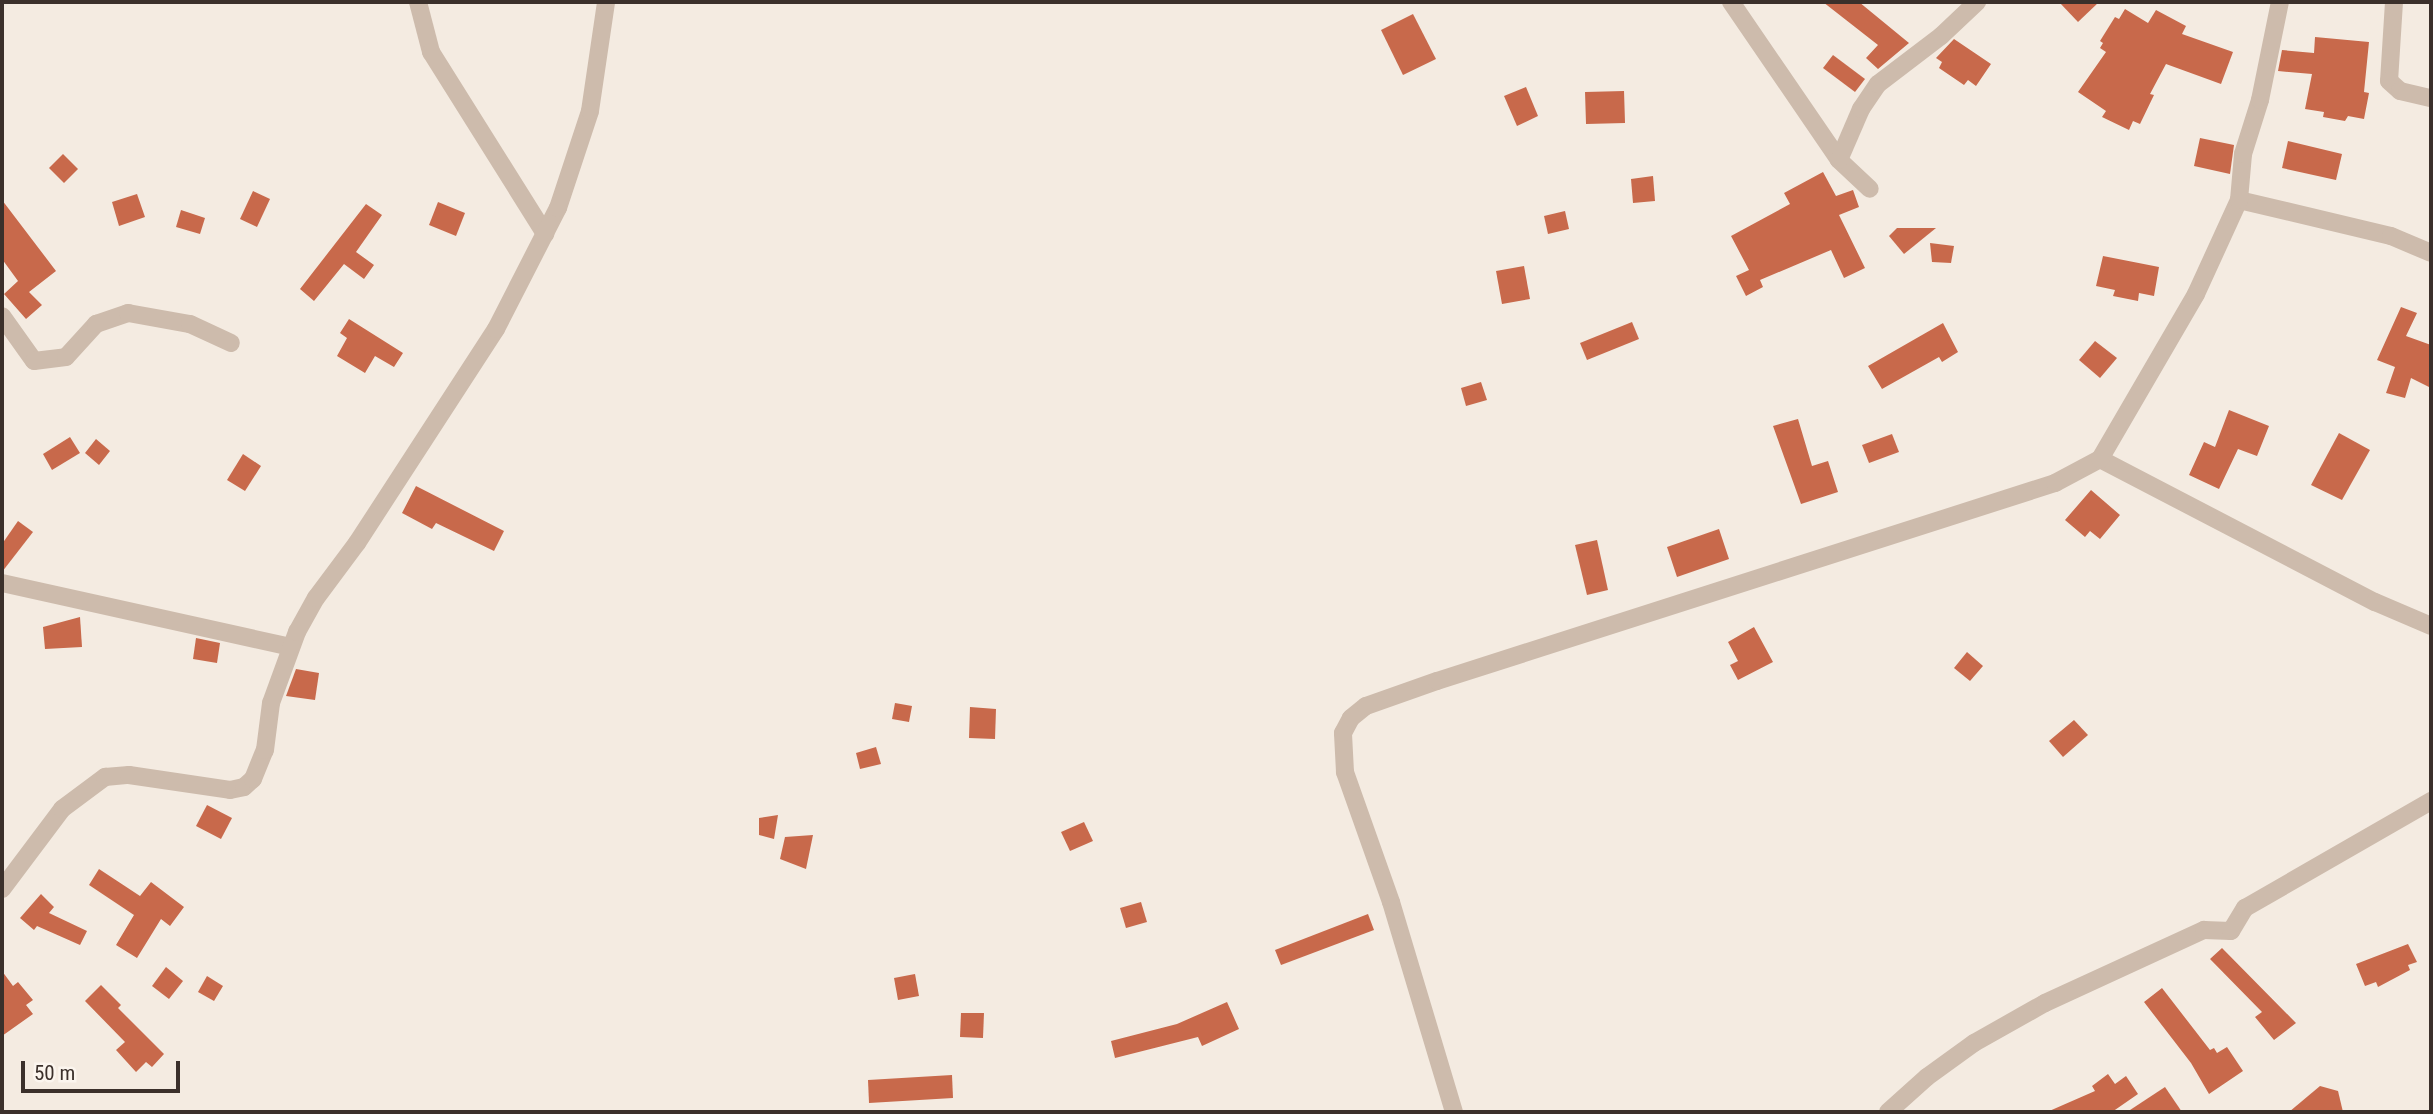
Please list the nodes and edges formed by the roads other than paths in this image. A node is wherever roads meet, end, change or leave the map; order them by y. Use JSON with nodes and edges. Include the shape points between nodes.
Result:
{"nodes":[{"id":1,"x":418,"y":2,"type":"edge"},
{"id":2,"x":606,"y":2,"type":"edge"},
{"id":3,"x":1731,"y":2,"type":"edge"},
{"id":4,"x":1977,"y":2,"type":"edge"},
{"id":5,"x":2280,"y":2,"type":"edge"},
{"id":6,"x":2393,"y":2,"type":"edge"},
{"id":7,"x":2431,"y":99,"type":"edge"},
{"id":8,"x":1839,"y":160,"type":"junction"},
{"id":9,"x":1870,"y":189,"type":"dead end"},
{"id":10,"x":2239,"y":200,"type":"junction"},
{"id":11,"x":545,"y":234,"type":"junction"},
{"id":12,"x":2431,"y":253,"type":"edge"},
{"id":13,"x":2,"y":316,"type":"edge"},
{"id":14,"x":231,"y":343,"type":"dead end"},
{"id":15,"x":2100,"y":458,"type":"junction"},
{"id":16,"x":2,"y":583,"type":"edge"},
{"id":17,"x":2431,"y":626,"type":"edge"},
{"id":18,"x":291,"y":648,"type":"junction"},
{"id":19,"x":2431,"y":801,"type":"edge"},
{"id":20,"x":2,"y":889,"type":"edge"},
{"id":21,"x":1454,"y":1112,"type":"edge"},
{"id":22,"x":1888,"y":1112,"type":"edge"}],
"edges":[{"from":1,"to":11,"type":"street","via":[[431,52]]},
{"from":2,"to":11,"type":"street","via":[[590,111]]},
{"from":3,"to":8,"type":"street"},
{"from":4,"to":8,"type":"street","via":[[1878,84],[1861,109]]},
{"from":5,"to":10,"type":"street","via":[[2260,100],[2243,154]]},
{"from":6,"to":7,"type":"street","via":[[2389,81],[2400,91]]},
{"from":8,"to":9,"type":"street"},
{"from":10,"to":12,"type":"street","via":[[2391,236]]},
{"from":10,"to":15,"type":"street","via":[[2196,295]]},
{"from":11,"to":18,"type":"street","via":[[496,329],[357,544],[316,598]]},
{"from":13,"to":14,"type":"street","via":[[34,361],[66,357],[96,324],[128,313],[190,324]]},
{"from":15,"to":17,"type":"street","via":[[2375,602]]},
{"from":15,"to":21,"type":"street","via":[[2055,483],[1437,681],[1366,706],[1351,718],[1343,733],[1345,772],[1391,902]]},
{"from":16,"to":18,"type":"street"},
{"from":18,"to":20,"type":"street","via":[[271,703],[265,750],[253,779],[244,787],[230,790],[129,775],[105,777],[62,809]]},
{"from":19,"to":22,"type":"street","via":[[2245,908],[2231,931],[2204,930],[2033,1009],[1965,1050]]}]}
